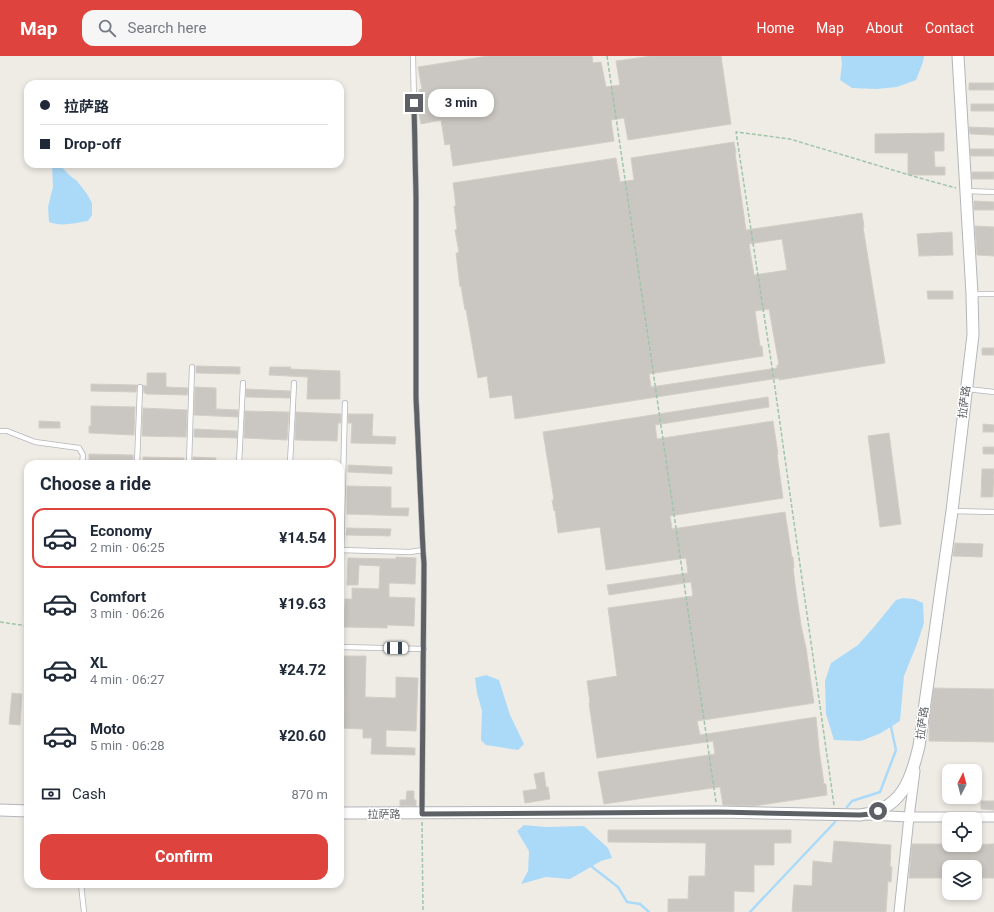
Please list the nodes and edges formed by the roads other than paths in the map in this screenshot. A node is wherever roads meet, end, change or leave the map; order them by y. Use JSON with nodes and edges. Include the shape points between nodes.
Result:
{"nodes":[{"id":1,"x":413,"y":56,"type":"edge"},
{"id":2,"x":958,"y":56,"type":"edge"},
{"id":3,"x":966,"y":191,"type":"junction"},
{"id":4,"x":994,"y":192,"type":"edge"},
{"id":5,"x":972,"y":294,"type":"junction"},
{"id":6,"x":994,"y":294,"type":"edge"},
{"id":7,"x":192,"y":367,"type":"dead end"},
{"id":8,"x":243,"y":383,"type":"dead end"},
{"id":9,"x":294,"y":383,"type":"dead end"},
{"id":10,"x":140,"y":387,"type":"dead end"},
{"id":11,"x":966,"y":389,"type":"junction"},
{"id":12,"x":994,"y":392,"type":"edge"},
{"id":13,"x":345,"y":403,"type":"dead end"},
{"id":14,"x":0,"y":431,"type":"edge"},
{"id":15,"x":82,"y":460,"type":"edge"},
{"id":16,"x":137,"y":460,"type":"edge"},
{"id":17,"x":189,"y":460,"type":"edge"},
{"id":18,"x":239,"y":460,"type":"edge"},
{"id":19,"x":290,"y":460,"type":"edge"},
{"id":20,"x":343,"y":460,"type":"edge"},
{"id":21,"x":952,"y":511,"type":"junction"},
{"id":22,"x":994,"y":512,"type":"edge"},
{"id":23,"x":344,"y":550,"type":"edge"},
{"id":24,"x":423,"y":550,"type":"junction"},
{"id":25,"x":344,"y":647,"type":"edge"},
{"id":26,"x":424,"y":649,"type":"junction"},
{"id":27,"x":919,"y":746,"type":"junction"},
{"id":28,"x":0,"y":810,"type":"edge"},
{"id":29,"x":24,"y":811,"type":"edge"},
{"id":30,"x":344,"y":813,"type":"edge"},
{"id":31,"x":422,"y":814,"type":"junction"},
{"id":32,"x":860,"y":815,"type":"junction"},
{"id":33,"x":909,"y":817,"type":"junction"},
{"id":34,"x":994,"y":817,"type":"edge"},
{"id":35,"x":81,"y":888,"type":"edge"},
{"id":36,"x":84,"y":912,"type":"edge"},
{"id":37,"x":899,"y":912,"type":"edge"}],
"edges":[{"from":1,"to":24,"type":"lane","via":[[416,397]]},
{"from":2,"to":3,"type":"street","name":"拉萨路"},
{"from":3,"to":4,"type":"lane"},
{"from":3,"to":5,"type":"street","name":"拉萨路"},
{"from":5,"to":6,"type":"lane"},
{"from":5,"to":11,"type":"street","name":"拉萨路","via":[[973,336]]},
{"from":7,"to":17,"type":"lane"},
{"from":8,"to":18,"type":"lane"},
{"from":9,"to":19,"type":"lane"},
{"from":10,"to":16,"type":"lane"},
{"from":11,"to":12,"type":"lane"},
{"from":11,"to":21,"type":"street","name":"拉萨路"},
{"from":13,"to":20,"type":"lane"},
{"from":14,"to":15,"type":"lane","via":[[35,442],[79,448]]},
{"from":21,"to":22,"type":"lane"},
{"from":21,"to":27,"type":"street","name":"拉萨路"},
{"from":23,"to":24,"type":"lane"},
{"from":24,"to":26,"type":"lane"},
{"from":25,"to":26,"type":"lane"},
{"from":26,"to":31,"type":"lane"},
{"from":27,"to":32,"type":"street","name":"拉萨路","via":[[911,776],[903,792],[878,811]]},
{"from":27,"to":33,"type":"street","name":"拉萨路"},
{"from":28,"to":29,"type":"street"},
{"from":30,"to":31,"type":"street","name":"拉萨路"},
{"from":31,"to":32,"type":"street","name":"拉萨路","via":[[718,812]]},
{"from":32,"to":33,"type":"street","name":"拉萨路"},
{"from":33,"to":34,"type":"street"},
{"from":33,"to":37,"type":"street"},
{"from":35,"to":36,"type":"lane"}]}
